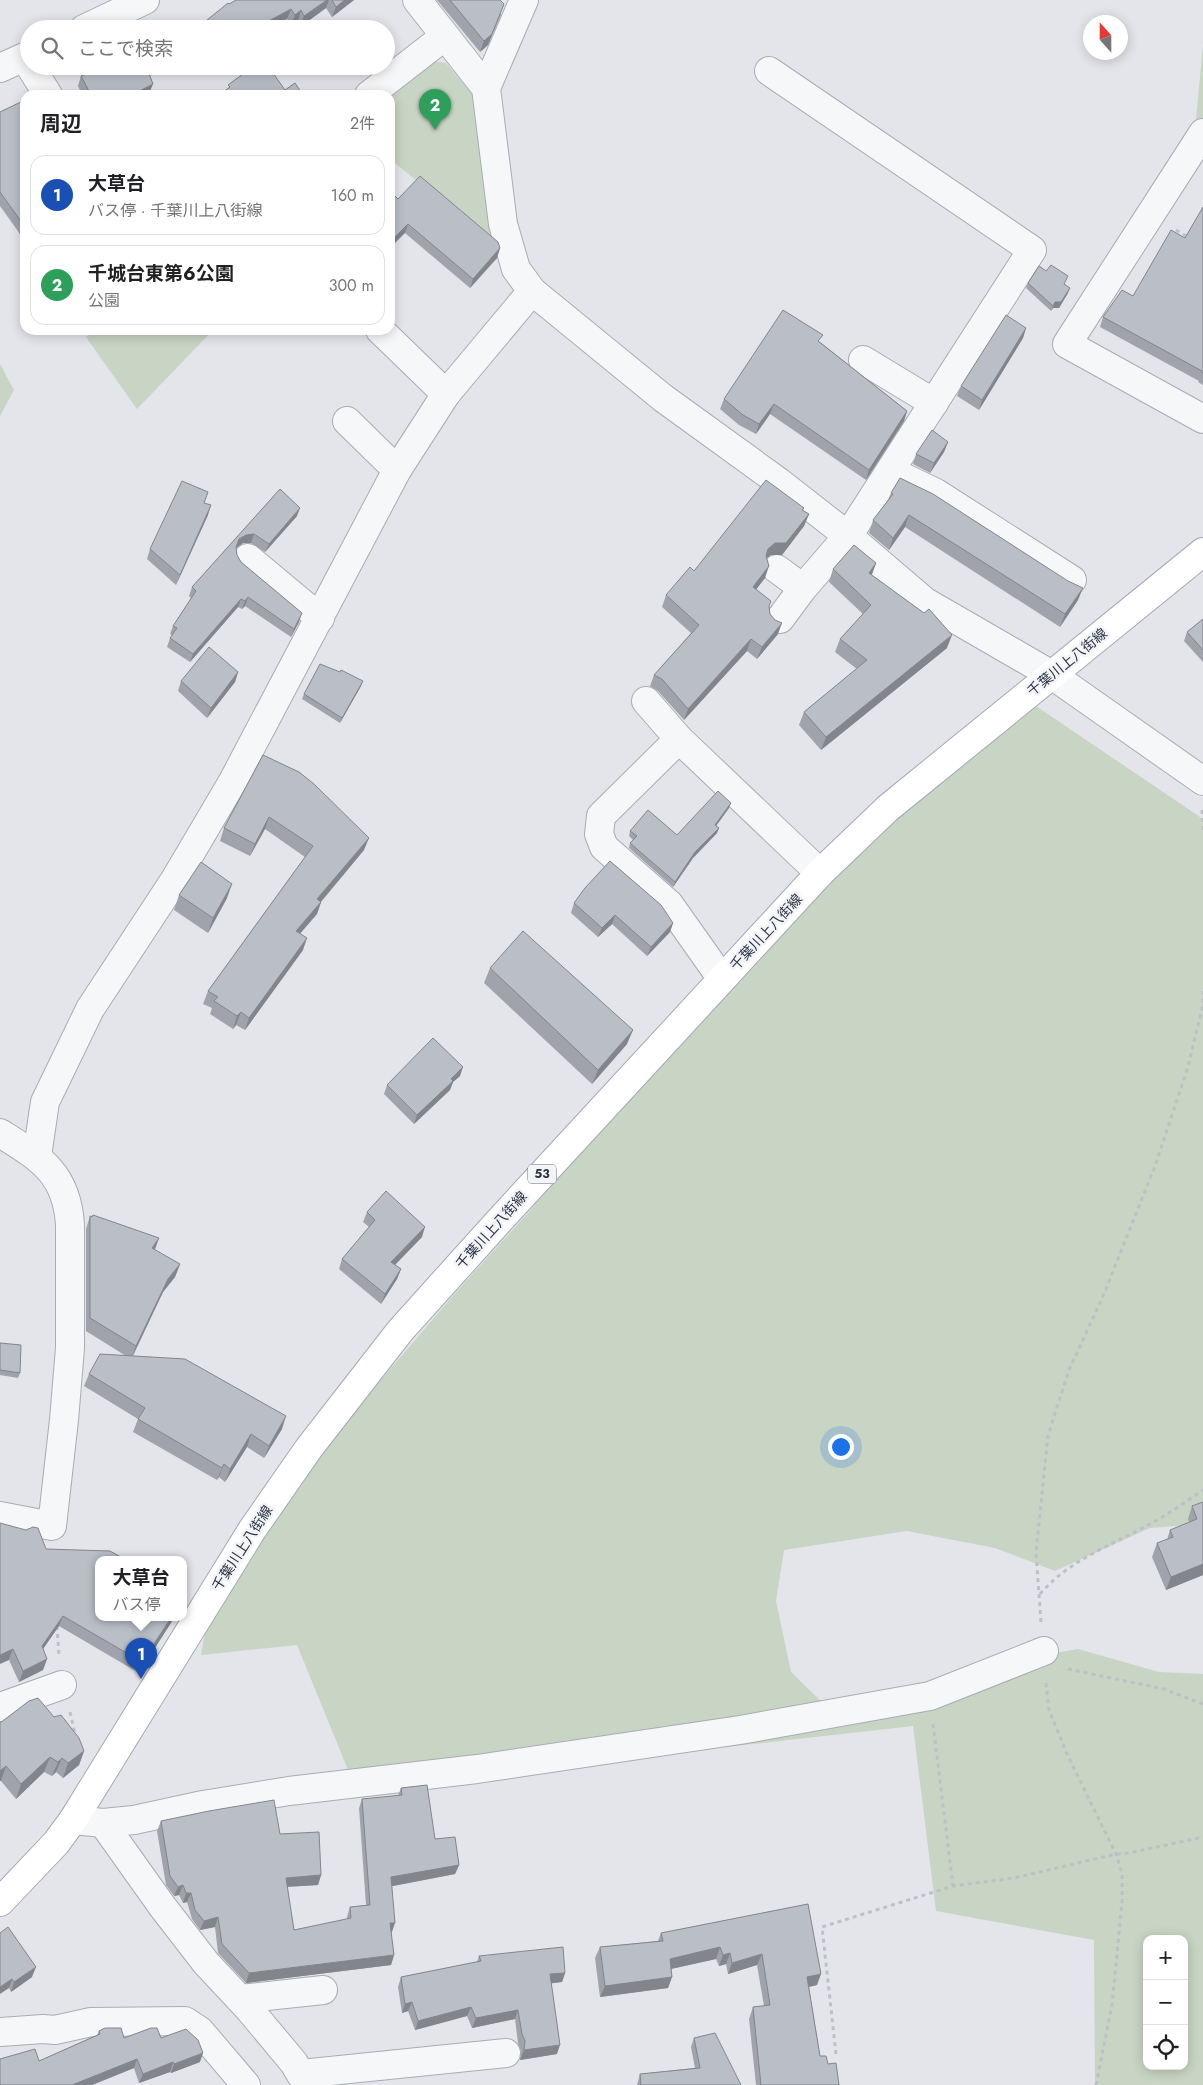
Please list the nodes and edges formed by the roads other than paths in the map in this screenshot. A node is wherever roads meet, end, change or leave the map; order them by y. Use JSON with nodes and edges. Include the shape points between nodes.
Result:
{"nodes":[{"id":1,"x":145,"y":0,"type":"edge"},
{"id":2,"x":417,"y":0,"type":"edge"},
{"id":3,"x":524,"y":0,"type":"edge"},
{"id":4,"x":103,"y":20,"type":"edge"},
{"id":5,"x":446,"y":36,"type":"junction"},
{"id":6,"x":769,"y":71,"type":"dead end"},
{"id":7,"x":32,"y":75,"type":"edge"},
{"id":8,"x":486,"y":88,"type":"junction"},
{"id":9,"x":44,"y":90,"type":"edge"},
{"id":10,"x":376,"y":90,"type":"edge"},
{"id":11,"x":1202,"y":136,"type":"edge"},
{"id":12,"x":532,"y":291,"type":"junction"},
{"id":13,"x":385,"y":335,"type":"edge"},
{"id":14,"x":863,"y":360,"type":"dead end"},
{"id":15,"x":446,"y":394,"type":"junction"},
{"id":16,"x":934,"y":403,"type":"junction"},
{"id":17,"x":1203,"y":419,"type":"edge"},
{"id":18,"x":347,"y":421,"type":"dead end"},
{"id":19,"x":397,"y":470,"type":"junction"},
{"id":20,"x":890,"y":471,"type":"junction"},
{"id":21,"x":848,"y":536,"type":"junction"},
{"id":22,"x":1203,"y":552,"type":"edge"},
{"id":23,"x":248,"y":558,"type":"dead end"},
{"id":24,"x":777,"y":569,"type":"dead end"},
{"id":25,"x":1072,"y":580,"type":"dead end"},
{"id":26,"x":803,"y":588,"type":"junction"},
{"id":27,"x":320,"y":618,"type":"junction"},
{"id":28,"x":780,"y":619,"type":"dead end"},
{"id":29,"x":1052,"y":675,"type":"junction"},
{"id":30,"x":646,"y":701,"type":"dead end"},
{"id":31,"x":679,"y":739,"type":"junction"},
{"id":32,"x":1203,"y":781,"type":"edge"},
{"id":33,"x":820,"y":872,"type":"junction"},
{"id":34,"x":722,"y":978,"type":"junction"},
{"id":35,"x":0,"y":1133,"type":"edge"},
{"id":36,"x":37,"y":1156,"type":"junction"},
{"id":37,"x":0,"y":1516,"type":"edge"},
{"id":38,"x":1044,"y":1658,"type":"road end"},
{"id":39,"x":62,"y":1685,"type":"dead end"},
{"id":40,"x":0,"y":1707,"type":"edge"},
{"id":41,"x":72,"y":1820,"type":"junction"},
{"id":42,"x":103,"y":1823,"type":"junction"},
{"id":43,"x":0,"y":1902,"type":"edge"},
{"id":44,"x":323,"y":1990,"type":"dead end"},
{"id":45,"x":240,"y":1999,"type":"junction"},
{"id":46,"x":0,"y":2032,"type":"edge"},
{"id":47,"x":506,"y":2053,"type":"dead end"},
{"id":48,"x":304,"y":2079,"type":"edge"},
{"id":49,"x":246,"y":2085,"type":"edge"}],
"edges":[{"from":1,"to":4,"type":"street"},
{"from":2,"to":5,"type":"street"},
{"from":3,"to":8,"type":"street"},
{"from":5,"to":8,"type":"street"},
{"from":5,"to":10,"type":"street"},
{"from":6,"to":16,"type":"street","via":[[1032,250]]},
{"from":7,"to":9,"type":"street"},
{"from":8,"to":12,"type":"street","via":[[503,224],[516,269]]},
{"from":11,"to":17,"type":"street","via":[[1067,344]]},
{"from":12,"to":15,"type":"street"},
{"from":12,"to":21,"type":"street","via":[[663,398]]},
{"from":13,"to":15,"type":"street"},
{"from":14,"to":16,"type":"street"},
{"from":15,"to":19,"type":"street"},
{"from":16,"to":20,"type":"street"},
{"from":18,"to":19,"type":"street"},
{"from":19,"to":27,"type":"street"},
{"from":20,"to":21,"type":"street"},
{"from":20,"to":25,"type":"street","via":[[936,493]]},
{"from":21,"to":26,"type":"street"},
{"from":21,"to":29,"type":"street","via":[[924,601]]},
{"from":22,"to":29,"type":"main road","name":"千葉川上八街線","number":"53"},
{"from":23,"to":27,"type":"street"},
{"from":24,"to":26,"type":"street"},
{"from":26,"to":28,"type":"street"},
{"from":27,"to":36,"type":"street","via":[[233,782],[184,865],[90,1009],[45,1102]]},
{"from":29,"to":32,"type":"street"},
{"from":29,"to":33,"type":"main road","name":"千葉川上八街線","number":"53","via":[[888,808]]},
{"from":30,"to":31,"type":"street"},
{"from":31,"to":33,"type":"street"},
{"from":31,"to":34,"type":"street","via":[[601,816],[599,834],[604,848],[669,904]]},
{"from":33,"to":34,"type":"main road","name":"千葉川上八街線","number":"53"},
{"from":34,"to":41,"type":"main road","name":"千葉川上八街線","number":"53","via":[[400,1331],[308,1448],[252,1530]]},
{"from":35,"to":36,"type":"street"},
{"from":36,"to":37,"type":"street","via":[[58,1177],[69,1210],[70,1348],[64,1420],[52,1526]]},
{"from":38,"to":42,"type":"street","via":[[930,1696],[740,1730],[477,1769],[289,1791]]},
{"from":39,"to":40,"type":"street"},
{"from":41,"to":42,"type":"street"},
{"from":41,"to":43,"type":"main road","name":"千葉川上八街線","number":"53","via":[[56,1843]]},
{"from":42,"to":45,"type":"street","via":[[206,1963]]},
{"from":44,"to":45,"type":"street"},
{"from":45,"to":48,"type":"street"},
{"from":46,"to":49,"type":"street","via":[[55,2030],[91,2022],[186,2022],[200,2031]]},
{"from":47,"to":48,"type":"street"}]}
